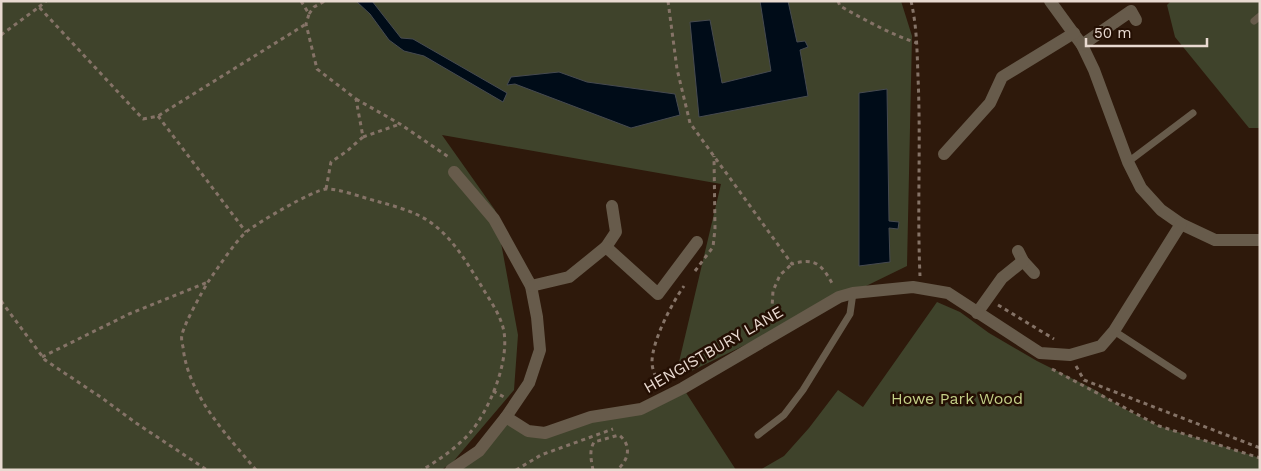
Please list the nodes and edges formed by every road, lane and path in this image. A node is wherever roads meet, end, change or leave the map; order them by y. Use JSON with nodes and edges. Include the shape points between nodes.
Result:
{"nodes":[{"id":1,"x":46,"y":1,"type":"edge"},
{"id":2,"x":301,"y":1,"type":"edge"},
{"id":3,"x":668,"y":1,"type":"edge"},
{"id":4,"x":838,"y":1,"type":"edge"},
{"id":5,"x":1050,"y":1,"type":"edge"},
{"id":6,"x":325,"y":2,"type":"edge"},
{"id":7,"x":39,"y":7,"type":"junction"},
{"id":8,"x":309,"y":14,"type":"junction"},
{"id":9,"x":1136,"y":20,"type":"dead end"},
{"id":10,"x":306,"y":24,"type":"junction"},
{"id":11,"x":1074,"y":33,"type":"junction"},
{"id":12,"x":1,"y":35,"type":"edge"},
{"id":13,"x":917,"y":44,"type":"dead end"},
{"id":14,"x":1082,"y":45,"type":"junction"},
{"id":15,"x":1193,"y":113,"type":"dead end"},
{"id":16,"x":158,"y":116,"type":"junction"},
{"id":17,"x":400,"y":124,"type":"dead end"},
{"id":18,"x":363,"y":137,"type":"junction"},
{"id":19,"x":944,"y":154,"type":"dead end"},
{"id":20,"x":1128,"y":162,"type":"junction"},
{"id":21,"x":454,"y":172,"type":"dead end"},
{"id":22,"x":326,"y":189,"type":"junction"},
{"id":23,"x":612,"y":206,"type":"dead end"},
{"id":24,"x":1181,"y":224,"type":"junction"},
{"id":25,"x":246,"y":232,"type":"junction"},
{"id":26,"x":1260,"y":240,"type":"edge"},
{"id":27,"x":697,"y":242,"type":"dead end"},
{"id":28,"x":606,"y":247,"type":"junction"},
{"id":29,"x":792,"y":264,"type":"junction"},
{"id":30,"x":1034,"y":273,"type":"dead end"},
{"id":31,"x":209,"y":282,"type":"junction"},
{"id":32,"x":531,"y":286,"type":"junction"},
{"id":33,"x":853,"y":293,"type":"junction"},
{"id":34,"x":839,"y":297,"type":"junction"},
{"id":35,"x":1,"y":301,"type":"edge"},
{"id":36,"x":977,"y":313,"type":"junction"},
{"id":37,"x":784,"y":328,"type":"junction"},
{"id":38,"x":1114,"y":331,"type":"junction"},
{"id":39,"x":42,"y":357,"type":"junction"},
{"id":40,"x":1046,"y":365,"type":"dead end"},
{"id":41,"x":1183,"y":376,"type":"dead end"},
{"id":42,"x":506,"y":417,"type":"junction"},
{"id":43,"x":619,"y":427,"type":"dead end"},
{"id":44,"x":758,"y":435,"type":"dead end"},
{"id":45,"x":1260,"y":458,"type":"edge"},
{"id":46,"x":207,"y":470,"type":"edge"},
{"id":47,"x":256,"y":470,"type":"edge"},
{"id":48,"x":422,"y":470,"type":"edge"},
{"id":49,"x":451,"y":470,"type":"edge"},
{"id":50,"x":516,"y":470,"type":"edge"},
{"id":51,"x":593,"y":470,"type":"edge"},
{"id":52,"x":617,"y":470,"type":"edge"}],
"edges":[{"from":1,"to":7,"type":"path"},
{"from":2,"to":8,"type":"path"},
{"from":3,"to":29,"type":"path","via":[[677,70],[690,123]]},
{"from":4,"to":13,"type":"path","via":[[840,6],[866,21]]},
{"from":5,"to":11,"type":"street"},
{"from":6,"to":8,"type":"path","via":[[314,7]]},
{"from":7,"to":12,"type":"path"},
{"from":7,"to":16,"type":"path","via":[[143,119]]},
{"from":8,"to":10,"type":"path"},
{"from":9,"to":14,"type":"street","via":[[1130,11]]},
{"from":10,"to":16,"type":"path"},
{"from":10,"to":18,"type":"path","via":[[316,69],[356,99]]},
{"from":11,"to":14,"type":"street"},
{"from":11,"to":19,"type":"street","via":[[1002,77],[990,103]]},
{"from":14,"to":20,"type":"street"},
{"from":15,"to":20,"type":"lane"},
{"from":16,"to":25,"type":"path"},
{"from":17,"to":18,"type":"path"},
{"from":18,"to":22,"type":"path","via":[[331,162]]},
{"from":20,"to":24,"type":"street","via":[[1141,188],[1161,210]]},
{"from":21,"to":32,"type":"street","via":[[494,219]]},
{"from":22,"to":25,"type":"path","via":[[298,200]]},
{"from":22,"to":48,"type":"path","via":[[401,208],[430,222],[464,257],[500,316],[504,334],[503,357],[491,398],[468,434]]},
{"from":23,"to":28,"type":"street","via":[[616,232]]},
{"from":24,"to":26,"type":"street","via":[[1215,240]]},
{"from":24,"to":38,"type":"street","name":"HENGISTBURY LANE"},
{"from":25,"to":31,"type":"path"},
{"from":27,"to":28,"type":"street","via":[[658,294]]},
{"from":28,"to":32,"type":"street","via":[[569,277]]},
{"from":29,"to":34,"type":"path","via":[[804,260],[816,262],[827,274]]},
{"from":29,"to":37,"type":"path","via":[[780,274],[773,291],[772,308]]},
{"from":30,"to":36,"type":"street","via":[[1021,256]]},
{"from":31,"to":39,"type":"path","via":[[129,314]]},
{"from":31,"to":47,"type":"path","via":[[182,335],[184,359],[189,376],[216,422]]},
{"from":32,"to":42,"type":"street","via":[[540,350],[529,383]]},
{"from":33,"to":34,"type":"street","name":"HENGISTBURY LANE"},
{"from":33,"to":36,"type":"street","name":"HENGISTBURY LANE","via":[[913,287],[948,293]]},
{"from":33,"to":44,"type":"lane","via":[[850,314],[804,390],[784,415]]},
{"from":34,"to":37,"type":"street","name":"HENGISTBURY LANE"},
{"from":35,"to":39,"type":"path"},
{"from":36,"to":38,"type":"street","name":"HENGISTBURY LANE","via":[[1040,353],[1070,355],[1101,346]]},
{"from":37,"to":42,"type":"street","name":"HENGISTBURY LANE","via":[[641,409],[591,417],[545,432],[528,430]]},
{"from":38,"to":41,"type":"lane"},
{"from":39,"to":46,"type":"path"},
{"from":40,"to":45,"type":"path","via":[[1159,426]]},
{"from":42,"to":49,"type":"street","via":[[479,451]]},
{"from":43,"to":50,"type":"path","via":[[541,455]]},
{"from":51,"to":52,"type":"path","via":[[590,456],[594,442],[619,435],[628,448],[626,460]]}]}
